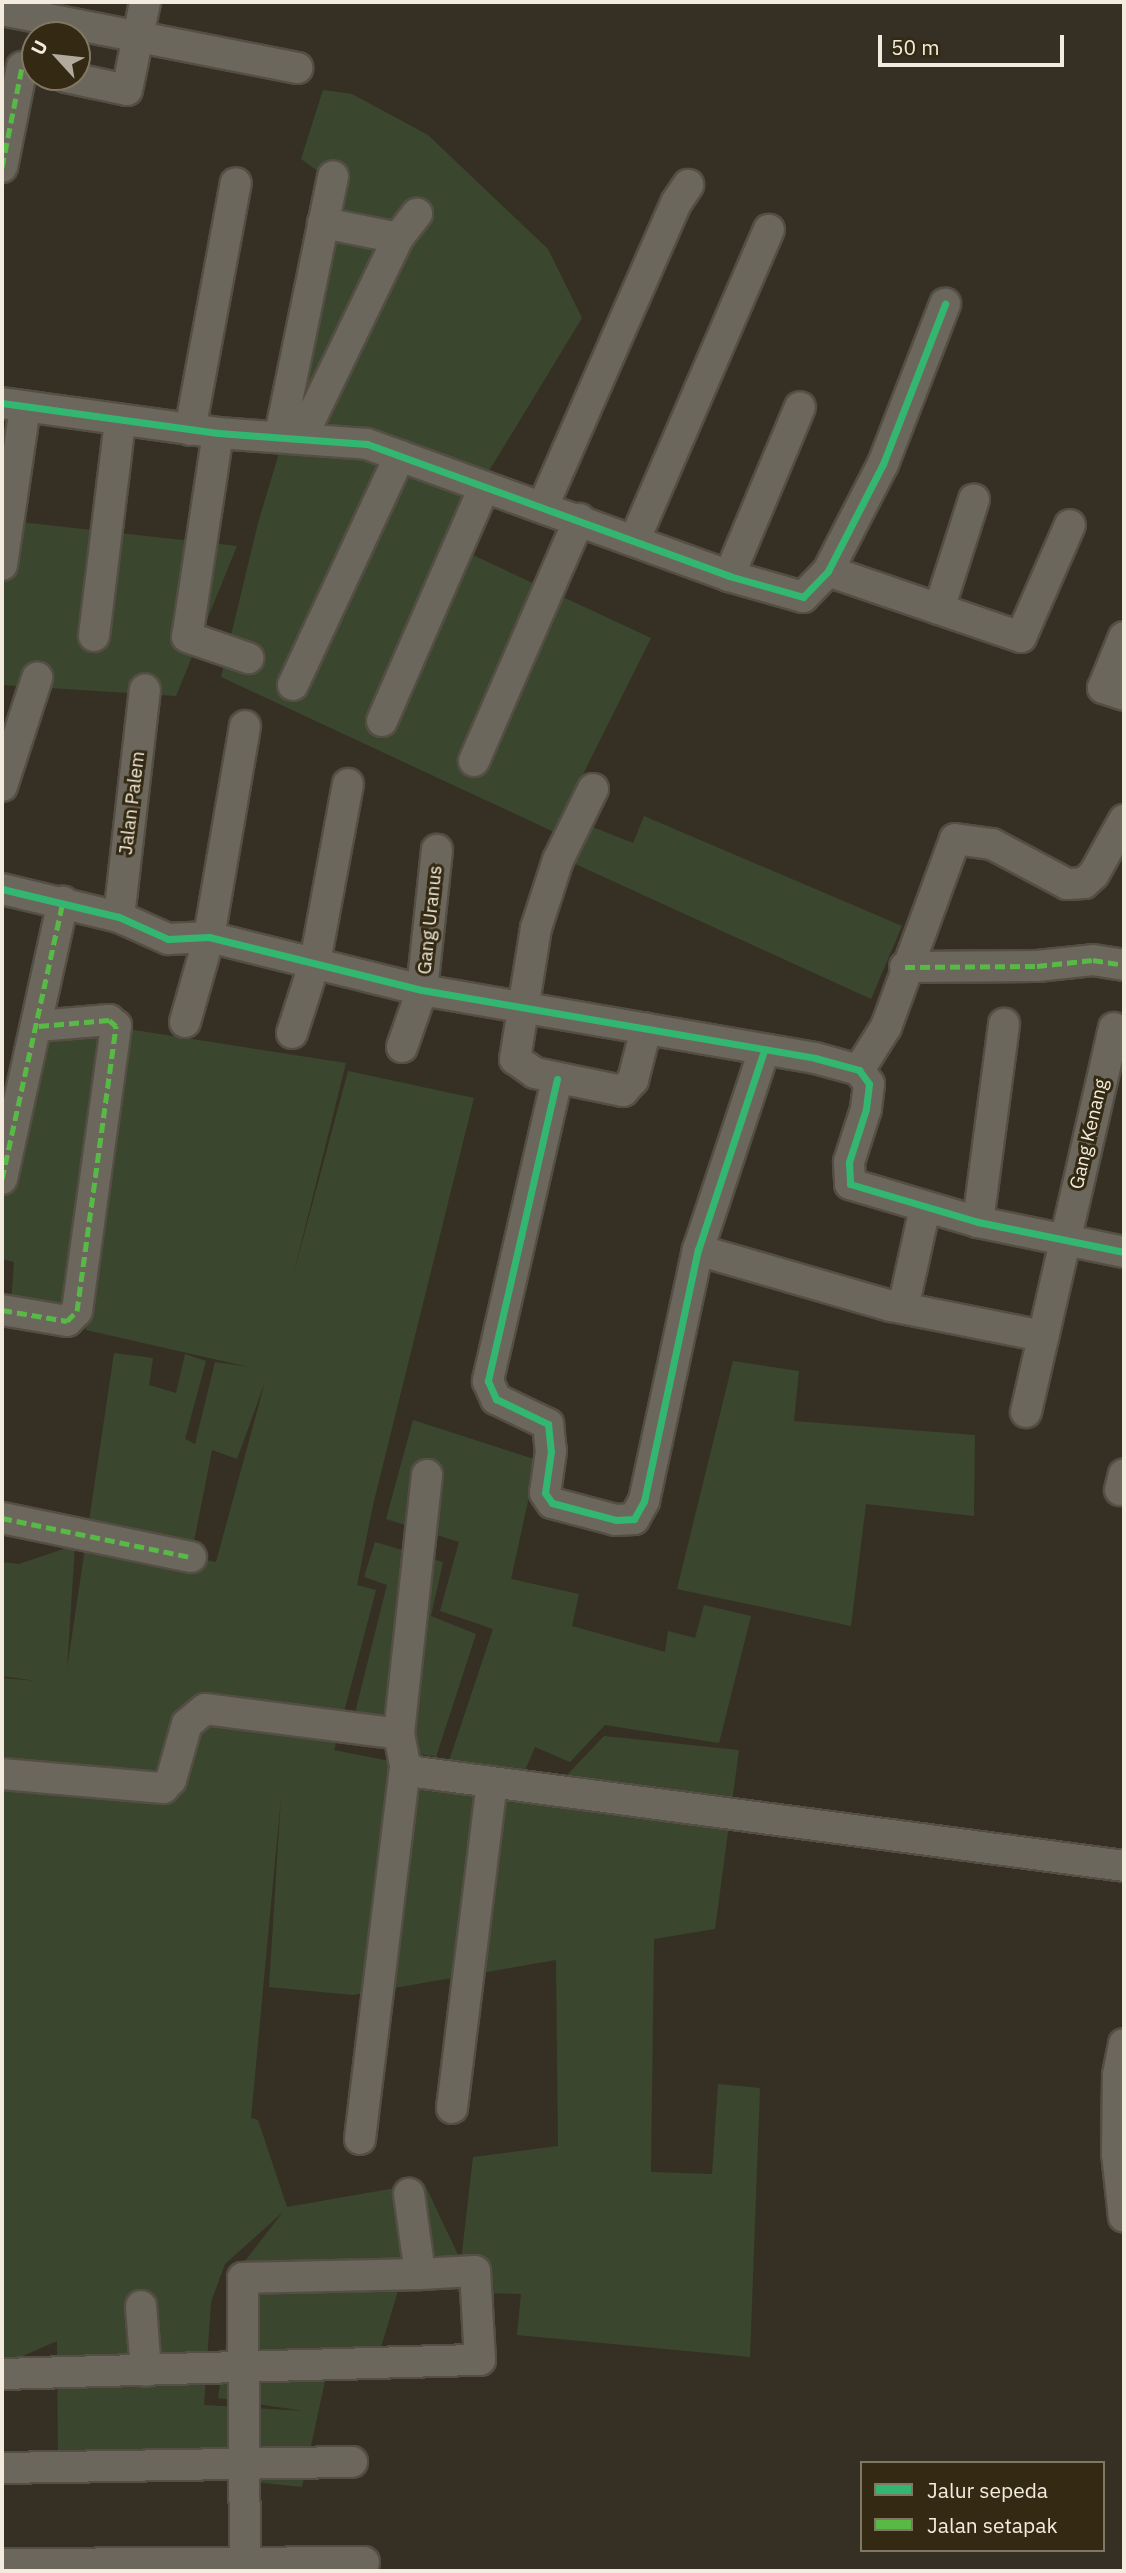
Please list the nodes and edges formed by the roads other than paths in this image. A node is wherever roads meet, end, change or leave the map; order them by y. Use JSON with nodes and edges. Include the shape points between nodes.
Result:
{"nodes":[{"id":1,"x":145,"y":2,"type":"edge"},
{"id":2,"x":2,"y":10,"type":"edge"},
{"id":3,"x":138,"y":38,"type":"junction"},
{"id":4,"x":20,"y":67,"type":"edge"},
{"id":5,"x":297,"y":68,"type":"dead end"},
{"id":6,"x":91,"y":82,"type":"edge"},
{"id":7,"x":2,"y":167,"type":"edge"},
{"id":8,"x":333,"y":176,"type":"dead end"},
{"id":9,"x":236,"y":183,"type":"dead end"},
{"id":10,"x":688,"y":185,"type":"dead end"},
{"id":11,"x":417,"y":214,"type":"dead end"},
{"id":12,"x":323,"y":223,"type":"junction"},
{"id":13,"x":769,"y":230,"type":"dead end"},
{"id":14,"x":398,"y":238,"type":"junction"},
{"id":15,"x":945,"y":304,"type":"dead end"},
{"id":16,"x":14,"y":405,"type":"edge"},
{"id":17,"x":800,"y":407,"type":"dead end"},
{"id":18,"x":120,"y":420,"type":"junction"},
{"id":19,"x":204,"y":431,"type":"junction"},
{"id":20,"x":291,"y":436,"type":"junction"},
{"id":21,"x":400,"y":456,"type":"junction"},
{"id":22,"x":484,"y":488,"type":"junction"},
{"id":23,"x":974,"y":499,"type":"dead end"},
{"id":24,"x":543,"y":506,"type":"junction"},
{"id":25,"x":579,"y":519,"type":"junction"},
{"id":26,"x":1070,"y":525,"type":"dead end"},
{"id":27,"x":635,"y":539,"type":"junction"},
{"id":28,"x":2,"y":565,"type":"edge"},
{"id":29,"x":828,"y":570,"type":"junction"},
{"id":30,"x":729,"y":576,"type":"junction"},
{"id":31,"x":939,"y":609,"type":"junction"},
{"id":32,"x":94,"y":636,"type":"dead end"},
{"id":33,"x":1124,"y":637,"type":"edge"},
{"id":34,"x":248,"y":658,"type":"dead end"},
{"id":35,"x":37,"y":678,"type":"dead end"},
{"id":36,"x":293,"y":685,"type":"dead end"},
{"id":37,"x":145,"y":689,"type":"dead end"},
{"id":38,"x":1124,"y":695,"type":"edge"},
{"id":39,"x":382,"y":721,"type":"dead end"},
{"id":40,"x":245,"y":726,"type":"dead end"},
{"id":41,"x":474,"y":761,"type":"dead end"},
{"id":42,"x":348,"y":784,"type":"dead end"},
{"id":43,"x":2,"y":786,"type":"edge"},
{"id":44,"x":593,"y":789,"type":"dead end"},
{"id":45,"x":1124,"y":820,"type":"edge"},
{"id":46,"x":438,"y":850,"type":"dead end"},
{"id":47,"x":2,"y":889,"type":"edge"},
{"id":48,"x":63,"y":902,"type":"junction"},
{"id":49,"x":119,"y":917,"type":"junction"},
{"id":50,"x":209,"y":937,"type":"junction"},
{"id":51,"x":315,"y":962,"type":"junction"},
{"id":52,"x":1124,"y":965,"type":"edge"},
{"id":53,"x":905,"y":967,"type":"junction"},
{"id":54,"x":422,"y":990,"type":"junction"},
{"id":55,"x":521,"y":1007,"type":"junction"},
{"id":56,"x":185,"y":1022,"type":"dead end"},
{"id":57,"x":1004,"y":1024,"type":"dead end"},
{"id":58,"x":38,"y":1026,"type":"junction"},
{"id":59,"x":646,"y":1028,"type":"junction"},
{"id":60,"x":1114,"y":1028,"type":"dead end"},
{"id":61,"x":292,"y":1033,"type":"dead end"},
{"id":62,"x":402,"y":1046,"type":"dead end"},
{"id":63,"x":764,"y":1050,"type":"junction"},
{"id":64,"x":859,"y":1070,"type":"junction"},
{"id":65,"x":557,"y":1079,"type":"junction"},
{"id":66,"x":2,"y":1179,"type":"edge"},
{"id":67,"x":925,"y":1208,"type":"junction"},
{"id":68,"x":978,"y":1222,"type":"junction"},
{"id":69,"x":1063,"y":1241,"type":"junction"},
{"id":70,"x":698,"y":1250,"type":"junction"},
{"id":71,"x":1124,"y":1252,"type":"edge"},
{"id":72,"x":903,"y":1308,"type":"junction"},
{"id":73,"x":2,"y":1310,"type":"edge"},
{"id":74,"x":1043,"y":1336,"type":"junction"},
{"id":75,"x":1026,"y":1412,"type":"dead end"},
{"id":76,"x":427,"y":1475,"type":"dead end"},
{"id":77,"x":2,"y":1518,"type":"edge"},
{"id":78,"x":191,"y":1557,"type":"dead end"},
{"id":79,"x":399,"y":1734,"type":"junction"},
{"id":80,"x":405,"y":1766,"type":"junction"},
{"id":81,"x":2,"y":1774,"type":"edge"},
{"id":82,"x":492,"y":1782,"type":"junction"},
{"id":83,"x":1124,"y":1866,"type":"edge"},
{"id":84,"x":1124,"y":2045,"type":"edge"},
{"id":85,"x":452,"y":2108,"type":"dead end"},
{"id":86,"x":360,"y":2139,"type":"dead end"},
{"id":87,"x":409,"y":2194,"type":"dead end"},
{"id":88,"x":1124,"y":2217,"type":"edge"},
{"id":89,"x":420,"y":2274,"type":"junction"},
{"id":90,"x":141,"y":2306,"type":"dead end"},
{"id":91,"x":242,"y":2369,"type":"junction"},
{"id":92,"x":146,"y":2371,"type":"junction"},
{"id":93,"x":2,"y":2374,"type":"edge"},
{"id":94,"x":352,"y":2462,"type":"dead end"},
{"id":95,"x":243,"y":2465,"type":"junction"},
{"id":96,"x":2,"y":2468,"type":"edge"},
{"id":97,"x":364,"y":2562,"type":"dead end"},
{"id":98,"x":2,"y":2564,"type":"edge"},
{"id":99,"x":245,"y":2568,"type":"edge"}],
"edges":[{"from":1,"to":3,"type":"street"},
{"from":2,"to":3,"type":"street"},
{"from":3,"to":5,"type":"street"},
{"from":3,"to":6,"type":"street","via":[[127,90]]},
{"from":4,"to":7,"type":"street"},
{"from":8,"to":12,"type":"street"},
{"from":9,"to":19,"type":"street"},
{"from":10,"to":24,"type":"street","via":[[676,203]]},
{"from":11,"to":14,"type":"street"},
{"from":12,"to":14,"type":"street"},
{"from":12,"to":20,"type":"street"},
{"from":13,"to":27,"type":"street"},
{"from":14,"to":20,"type":"street"},
{"from":15,"to":29,"type":"street","via":[[883,464]]},
{"from":16,"to":18,"type":"street"},
{"from":16,"to":28,"type":"street"},
{"from":17,"to":30,"type":"street"},
{"from":18,"to":19,"type":"street"},
{"from":18,"to":32,"type":"street"},
{"from":19,"to":20,"type":"street"},
{"from":19,"to":34,"type":"street","via":[[187,637]]},
{"from":20,"to":21,"type":"street","via":[[368,444]]},
{"from":21,"to":22,"type":"street"},
{"from":21,"to":36,"type":"street"},
{"from":22,"to":24,"type":"street"},
{"from":22,"to":39,"type":"street"},
{"from":23,"to":31,"type":"street"},
{"from":24,"to":25,"type":"street"},
{"from":25,"to":27,"type":"street"},
{"from":25,"to":41,"type":"street"},
{"from":26,"to":31,"type":"street","via":[[1021,637]]},
{"from":27,"to":30,"type":"street"},
{"from":29,"to":30,"type":"street","via":[[803,597]]},
{"from":29,"to":31,"type":"street"},
{"from":33,"to":38,"type":"street","via":[[1103,688]]},
{"from":35,"to":43,"type":"street"},
{"from":37,"to":49,"type":"street","name":"Jalan Palem"},
{"from":40,"to":50,"type":"street"},
{"from":42,"to":51,"type":"street"},
{"from":44,"to":55,"type":"street","via":[[547,894]]},
{"from":45,"to":53,"type":"street","via":[[1094,874],[1084,883],[1067,884],[992,844],[956,839]]},
{"from":46,"to":54,"type":"street","name":"Gang Uranus"},
{"from":47,"to":48,"type":"street"},
{"from":48,"to":49,"type":"street"},
{"from":48,"to":58,"type":"street"},
{"from":49,"to":50,"type":"street","via":[[168,939]]},
{"from":50,"to":51,"type":"street"},
{"from":50,"to":56,"type":"street"},
{"from":51,"to":54,"type":"street"},
{"from":51,"to":61,"type":"street"},
{"from":52,"to":53,"type":"street","via":[[1093,960],[1037,966]]},
{"from":53,"to":64,"type":"street","via":[[886,1027]]},
{"from":54,"to":55,"type":"street"},
{"from":54,"to":62,"type":"street","name":"Gang Uranus"},
{"from":55,"to":59,"type":"street"},
{"from":55,"to":65,"type":"street","via":[[514,1052],[517,1065]]},
{"from":57,"to":68,"type":"street"},
{"from":58,"to":66,"type":"street"},
{"from":58,"to":73,"type":"street","via":[[109,1020],[116,1026],[77,1311],[67,1321]]},
{"from":59,"to":63,"type":"street"},
{"from":59,"to":65,"type":"street","via":[[628,1089]]},
{"from":60,"to":69,"type":"street","name":"Gang Kenang"},
{"from":63,"to":64,"type":"street"},
{"from":63,"to":70,"type":"street"},
{"from":64,"to":67,"type":"street","via":[[869,1084],[849,1162],[850,1184]]},
{"from":65,"to":70,"type":"street","via":[[488,1381],[496,1399],[548,1423],[551,1451],[545,1493],[552,1503],[616,1520],[639,1516]]},
{"from":67,"to":68,"type":"street"},
{"from":67,"to":72,"type":"street"},
{"from":68,"to":69,"type":"street"},
{"from":69,"to":71,"type":"street"},
{"from":69,"to":74,"type":"street","name":"Gang Kenang"},
{"from":70,"to":72,"type":"street"},
{"from":72,"to":74,"type":"street"},
{"from":74,"to":75,"type":"street","name":"Gang Kenang"},
{"from":76,"to":79,"type":"street"},
{"from":77,"to":78,"type":"street"},
{"from":79,"to":80,"type":"street"},
{"from":79,"to":81,"type":"street","via":[[205,1709],[187,1724],[171,1780],[163,1788]]},
{"from":80,"to":82,"type":"street","via":[[416,1772]]},
{"from":80,"to":86,"type":"street"},
{"from":82,"to":83,"type":"street"},
{"from":82,"to":85,"type":"street"},
{"from":84,"to":88,"type":"street","via":[[1118,2076],[1117,2140]]},
{"from":87,"to":89,"type":"street"},
{"from":89,"to":91,"type":"street","via":[[243,2278]]},
{"from":89,"to":91,"type":"street","via":[[475,2271],[480,2360]]},
{"from":90,"to":92,"type":"street"},
{"from":91,"to":92,"type":"street"},
{"from":91,"to":95,"type":"street"},
{"from":92,"to":93,"type":"street"},
{"from":94,"to":95,"type":"street"},
{"from":95,"to":96,"type":"street"},
{"from":95,"to":99,"type":"street"},
{"from":97,"to":99,"type":"street"},
{"from":98,"to":99,"type":"street"}]}
